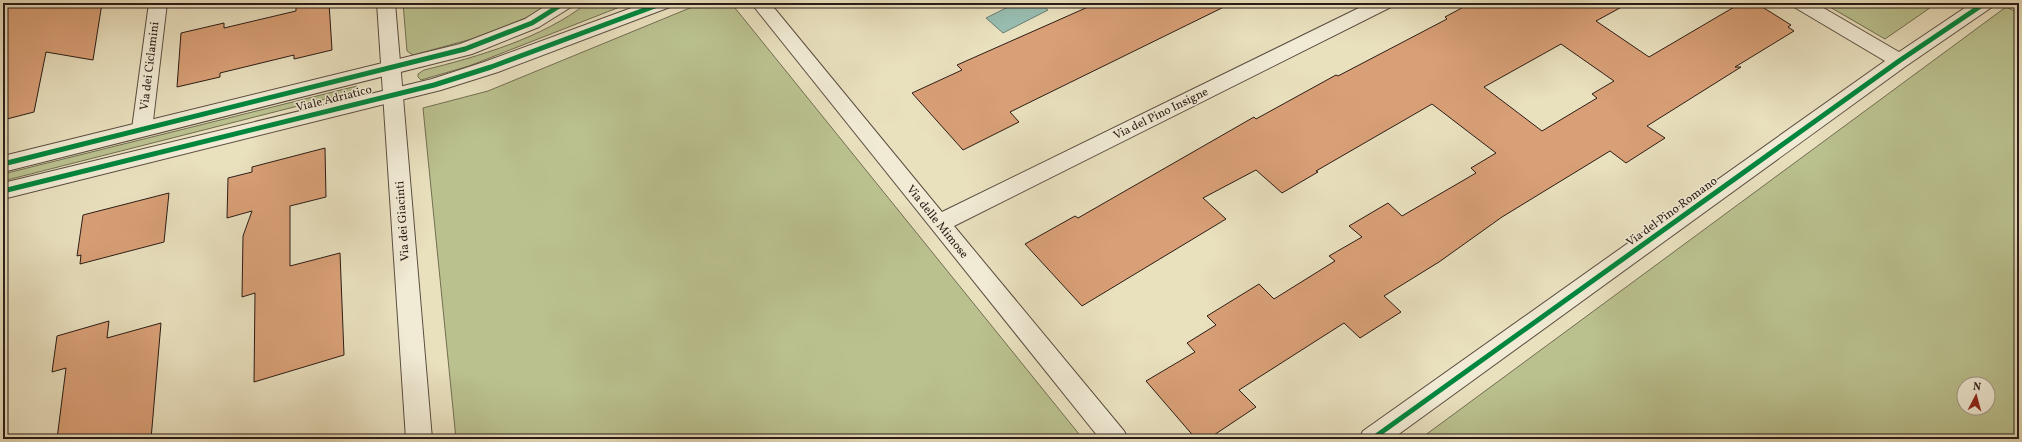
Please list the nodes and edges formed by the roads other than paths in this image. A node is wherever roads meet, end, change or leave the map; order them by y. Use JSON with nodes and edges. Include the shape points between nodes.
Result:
{"nodes":[{"id":1,"x":158,"y":3,"type":"edge"},
{"id":2,"x":386,"y":3,"type":"edge"},
{"id":3,"x":564,"y":3,"type":"edge"},
{"id":4,"x":663,"y":3,"type":"edge"},
{"id":5,"x":760,"y":3,"type":"edge"},
{"id":6,"x":1384,"y":3,"type":"edge"},
{"id":7,"x":1801,"y":3,"type":"edge"},
{"id":8,"x":1985,"y":3,"type":"edge"},
{"id":9,"x":1899,"y":62,"type":"junction"},
{"id":10,"x":391,"y":68,"type":"junction"},
{"id":11,"x":394,"y":95,"type":"junction"},
{"id":12,"x":142,"y":129,"type":"junction"},
{"id":13,"x":3,"y":164,"type":"edge"},
{"id":14,"x":3,"y":191,"type":"edge"},
{"id":15,"x":939,"y":224,"type":"junction"},
{"id":16,"x":419,"y":439,"type":"edge"},
{"id":17,"x":1115,"y":439,"type":"edge"},
{"id":18,"x":1372,"y":439,"type":"edge"}],
"edges":[{"from":1,"to":12,"type":"street","name":"Via dei Ciclamini"},
{"from":2,"to":10,"type":"street","name":"Via dei Giacinti"},
{"from":3,"to":10,"type":"street","name":"Viale Adriatico","via":[[532,23],[464,49]]},
{"from":4,"to":11,"type":"street","name":"Viale Adriatico","via":[[491,67]]},
{"from":5,"to":15,"type":"street","name":"Via delle Mimose"},
{"from":6,"to":15,"type":"street","name":"Via del Pino Insigne"},
{"from":7,"to":9,"type":"street"},
{"from":8,"to":9,"type":"street","name":"Via del Pino Romano"},
{"from":9,"to":18,"type":"street","name":"Via del Pino Romano"},
{"from":10,"to":11,"type":"street","name":"Via dei Giacinti"},
{"from":10,"to":12,"type":"street","name":"Viale Adriatico"},
{"from":11,"to":14,"type":"street","name":"Viale Adriatico"},
{"from":11,"to":16,"type":"street","name":"Via dei Giacinti"},
{"from":12,"to":13,"type":"street","name":"Viale Adriatico"},
{"from":15,"to":17,"type":"street","name":"Via delle Mimose"}]}
